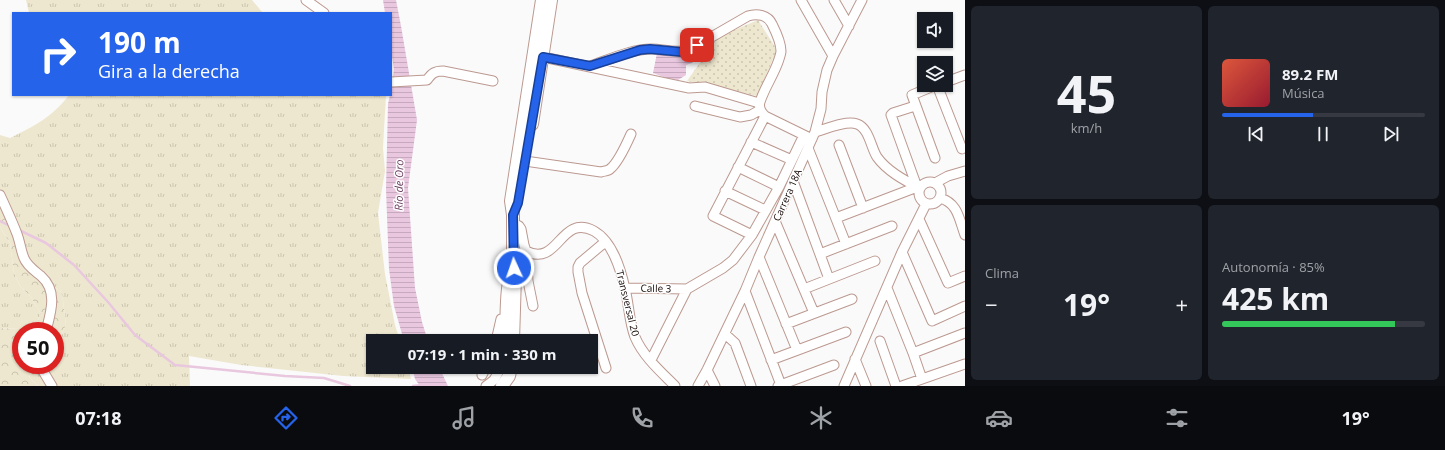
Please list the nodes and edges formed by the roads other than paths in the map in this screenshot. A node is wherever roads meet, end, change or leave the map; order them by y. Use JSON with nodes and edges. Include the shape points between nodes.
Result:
{"nodes":[{"id":1,"x":306,"y":0,"type":"edge"},
{"id":2,"x":542,"y":0,"type":"edge"},
{"id":3,"x":551,"y":0,"type":"edge"},
{"id":4,"x":801,"y":0,"type":"edge"},
{"id":5,"x":834,"y":0,"type":"edge"},
{"id":6,"x":862,"y":0,"type":"edge"},
{"id":7,"x":323,"y":12,"type":"edge"},
{"id":8,"x":849,"y":26,"type":"junction"},
{"id":9,"x":833,"y":56,"type":"junction"},
{"id":10,"x":543,"y":57,"type":"junction"},
{"id":11,"x":590,"y":66,"type":"junction"},
{"id":12,"x":965,"y":75,"type":"edge"},
{"id":13,"x":953,"y":79,"type":"edge"},
{"id":14,"x":493,"y":81,"type":"dead end"},
{"id":15,"x":392,"y":82,"type":"edge"},
{"id":16,"x":918,"y":92,"type":"edge"},
{"id":17,"x":940,"y":92,"type":"edge"},
{"id":18,"x":695,"y":106,"type":"dead end"},
{"id":19,"x":915,"y":106,"type":"junction"},
{"id":20,"x":762,"y":109,"type":"junction"},
{"id":21,"x":631,"y":134,"type":"dead end"},
{"id":22,"x":809,"y":138,"type":"junction"},
{"id":23,"x":751,"y":142,"type":"junction"},
{"id":24,"x":839,"y":145,"type":"dead end"},
{"id":25,"x":962,"y":149,"type":"dead end"},
{"id":26,"x":935,"y":158,"type":"dead end"},
{"id":27,"x":792,"y":160,"type":"junction"},
{"id":28,"x":525,"y":161,"type":"junction"},
{"id":29,"x":738,"y":167,"type":"junction"},
{"id":30,"x":965,"y":171,"type":"edge"},
{"id":31,"x":793,"y":181,"type":"junction"},
{"id":32,"x":935,"y":183,"type":"junction"},
{"id":33,"x":778,"y":187,"type":"junction"},
{"id":34,"x":918,"y":188,"type":"junction"},
{"id":35,"x":725,"y":192,"type":"junction"},
{"id":36,"x":0,"y":195,"type":"edge"},
{"id":37,"x":940,"y":198,"type":"junction"},
{"id":38,"x":926,"y":204,"type":"junction"},
{"id":39,"x":863,"y":208,"type":"junction"},
{"id":40,"x":766,"y":210,"type":"junction"},
{"id":41,"x":836,"y":218,"type":"junction"},
{"id":42,"x":513,"y":219,"type":"junction"},
{"id":43,"x":919,"y":219,"type":"junction"},
{"id":44,"x":775,"y":221,"type":"junction"},
{"id":45,"x":892,"y":226,"type":"dead end"},
{"id":46,"x":752,"y":235,"type":"junction"},
{"id":47,"x":965,"y":235,"type":"edge"},
{"id":48,"x":605,"y":242,"type":"junction"},
{"id":49,"x":846,"y":244,"type":"junction"},
{"id":50,"x":526,"y":251,"type":"junction"},
{"id":51,"x":902,"y":252,"type":"junction"},
{"id":52,"x":820,"y":254,"type":"junction"},
{"id":53,"x":758,"y":257,"type":"junction"},
{"id":54,"x":513,"y":260,"type":"junction"},
{"id":55,"x":875,"y":261,"type":"dead end"},
{"id":56,"x":965,"y":276,"type":"edge"},
{"id":57,"x":829,"y":279,"type":"junction"},
{"id":58,"x":625,"y":288,"type":"junction"},
{"id":59,"x":887,"y":288,"type":"junction"},
{"id":60,"x":687,"y":289,"type":"junction"},
{"id":61,"x":804,"y":289,"type":"junction"},
{"id":62,"x":745,"y":291,"type":"junction"},
{"id":63,"x":852,"y":300,"type":"dead end"},
{"id":64,"x":506,"y":302,"type":"junction"},
{"id":65,"x":533,"y":306,"type":"dead end"},
{"id":66,"x":965,"y":306,"type":"edge"},
{"id":67,"x":814,"y":313,"type":"junction"},
{"id":68,"x":48,"y":322,"type":"edge"},
{"id":69,"x":786,"y":324,"type":"junction"},
{"id":70,"x":846,"y":332,"type":"dead end"},
{"id":71,"x":965,"y":333,"type":"edge"},
{"id":72,"x":498,"y":334,"type":"edge"},
{"id":73,"x":504,"y":334,"type":"edge"},
{"id":74,"x":513,"y":334,"type":"edge"},
{"id":75,"x":725,"y":334,"type":"junction"},
{"id":76,"x":880,"y":341,"type":"dead end"},
{"id":77,"x":797,"y":350,"type":"junction"},
{"id":78,"x":913,"y":353,"type":"junction"},
{"id":79,"x":855,"y":359,"type":"junction"},
{"id":80,"x":651,"y":360,"type":"junction"},
{"id":81,"x":771,"y":360,"type":"junction"},
{"id":82,"x":965,"y":364,"type":"edge"},
{"id":83,"x":834,"y":365,"type":"dead end"},
{"id":84,"x":606,"y":368,"type":"dead end"},
{"id":85,"x":707,"y":370,"type":"junction"},
{"id":86,"x":45,"y":374,"type":"edge"},
{"id":87,"x":497,"y":374,"type":"edge"},
{"id":88,"x":509,"y":374,"type":"edge"},
{"id":89,"x":922,"y":379,"type":"junction"},
{"id":90,"x":779,"y":385,"type":"edge"},
{"id":91,"x":52,"y":386,"type":"edge"},
{"id":92,"x":486,"y":386,"type":"edge"},
{"id":93,"x":502,"y":386,"type":"edge"},
{"id":94,"x":675,"y":386,"type":"edge"},
{"id":95,"x":698,"y":386,"type":"edge"},
{"id":96,"x":715,"y":386,"type":"edge"},
{"id":97,"x":751,"y":386,"type":"edge"},
{"id":98,"x":844,"y":386,"type":"edge"},
{"id":99,"x":866,"y":386,"type":"edge"},
{"id":100,"x":896,"y":386,"type":"edge"},
{"id":101,"x":902,"y":386,"type":"edge"}],
"edges":[{"from":1,"to":7,"type":"street"},
{"from":2,"to":42,"type":"main road","via":[[511,201]]},
{"from":3,"to":10,"type":"main road"},
{"from":4,"to":9,"type":"street"},
{"from":5,"to":8,"type":"street"},
{"from":6,"to":8,"type":"street","name":"Carrera 18A"},
{"from":8,"to":9,"type":"street","name":"Carrera 18A"},
{"from":9,"to":22,"type":"street","name":"Carrera 18A","via":[[824,81],[821,109]]},
{"from":10,"to":11,"type":"street"},
{"from":10,"to":28,"type":"main road"},
{"from":11,"to":20,"type":"street","via":[[689,88],[705,87]]},
{"from":11,"to":20,"type":"street","via":[[640,50],[689,50],[748,16],[760,14],[771,22],[782,51]]},
{"from":12,"to":13,"type":"street"},
{"from":14,"to":15,"type":"street","via":[[436,71],[427,80]]},
{"from":16,"to":19,"type":"street","via":[[912,94]]},
{"from":17,"to":25,"type":"street"},
{"from":18,"to":20,"type":"street","via":[[740,117]]},
{"from":19,"to":26,"type":"street"},
{"from":19,"to":34,"type":"street","via":[[891,115]]},
{"from":20,"to":22,"type":"street"},
{"from":20,"to":23,"type":"street"},
{"from":21,"to":28,"type":"street","via":[[618,158],[606,171]]},
{"from":22,"to":27,"type":"street"},
{"from":22,"to":31,"type":"street","name":"Carrera 18A"},
{"from":22,"to":34,"type":"street","via":[[847,123],[856,123],[862,126],[882,164]]},
{"from":22,"to":41,"type":"street"},
{"from":23,"to":27,"type":"street"},
{"from":23,"to":29,"type":"street"},
{"from":24,"to":39,"type":"street"},
{"from":27,"to":33,"type":"street"},
{"from":28,"to":42,"type":"main road"},
{"from":29,"to":33,"type":"street"},
{"from":29,"to":35,"type":"street"},
{"from":30,"to":32,"type":"street"},
{"from":31,"to":44,"type":"street","name":"Carrera 18A"},
{"from":31,"to":52,"type":"street"},
{"from":32,"to":34,"type":"street","via":[[928,182]]},
{"from":32,"to":37,"type":"street","via":[[940,188]]},
{"from":33,"to":40,"type":"street"},
{"from":34,"to":38,"type":"street","via":[[920,198]]},
{"from":34,"to":39,"type":"street"},
{"from":35,"to":40,"type":"street"},
{"from":35,"to":46,"type":"street","via":[[713,216]]},
{"from":36,"to":68,"type":"street","via":[[18,235],[24,260],[48,284],[52,296]]},
{"from":37,"to":38,"type":"street","via":[[936,203]]},
{"from":37,"to":47,"type":"street","via":[[952,203]]},
{"from":38,"to":43,"type":"street"},
{"from":39,"to":41,"type":"street"},
{"from":40,"to":46,"type":"street"},
{"from":41,"to":49,"type":"street"},
{"from":42,"to":50,"type":"street","via":[[521,230]]},
{"from":42,"to":54,"type":"main road"},
{"from":43,"to":51,"type":"street"},
{"from":43,"to":56,"type":"street","via":[[948,283]]},
{"from":44,"to":53,"type":"street","name":"Carrera 18A"},
{"from":44,"to":61,"type":"street"},
{"from":45,"to":49,"type":"street"},
{"from":46,"to":60,"type":"street","via":[[723,268]]},
{"from":48,"to":50,"type":"street","name":"Transversal 20","via":[[595,232],[579,227],[568,231],[546,253]]},
{"from":48,"to":58,"type":"street","name":"Transversal 20","via":[[612,252]]},
{"from":48,"to":84,"type":"street","via":[[580,263],[578,272]]},
{"from":49,"to":52,"type":"street"},
{"from":50,"to":65,"type":"street"},
{"from":51,"to":59,"type":"street"},
{"from":51,"to":66,"type":"street","via":[[932,321]]},
{"from":52,"to":57,"type":"street"},
{"from":53,"to":62,"type":"street","name":"Carrera 18A"},
{"from":53,"to":69,"type":"street"},
{"from":54,"to":64,"type":"street","via":[[508,275]]},
{"from":54,"to":74,"type":"main road"},
{"from":55,"to":57,"type":"street"},
{"from":57,"to":61,"type":"street"},
{"from":58,"to":60,"type":"street","name":"Calle 3"},
{"from":58,"to":80,"type":"street","name":"Transversal 20","via":[[634,334]]},
{"from":59,"to":78,"type":"street"},
{"from":59,"to":79,"type":"street"},
{"from":60,"to":80,"type":"street"},
{"from":61,"to":67,"type":"street"},
{"from":62,"to":75,"type":"street","name":"Carrera 18A"},
{"from":62,"to":81,"type":"street"},
{"from":63,"to":67,"type":"street"},
{"from":64,"to":72,"type":"street"},
{"from":64,"to":73,"type":"street"},
{"from":67,"to":69,"type":"street"},
{"from":69,"to":77,"type":"street"},
{"from":70,"to":77,"type":"street"},
{"from":71,"to":78,"type":"street"},
{"from":75,"to":85,"type":"street","name":"Carrera 18A"},
{"from":75,"to":97,"type":"street","via":[[735,343]]},
{"from":76,"to":100,"type":"street"},
{"from":77,"to":81,"type":"street"},
{"from":78,"to":89,"type":"street"},
{"from":79,"to":98,"type":"street"},
{"from":79,"to":99,"type":"street"},
{"from":80,"to":94,"type":"street","name":"Transversal 20"},
{"from":81,"to":90,"type":"street"},
{"from":82,"to":89,"type":"street"},
{"from":83,"to":90,"type":"street"},
{"from":85,"to":95,"type":"street","name":"Carrera 18A"},
{"from":85,"to":96,"type":"street"},
{"from":86,"to":91,"type":"street"},
{"from":87,"to":92,"type":"street"},
{"from":88,"to":93,"type":"main road"},
{"from":89,"to":101,"type":"street"}]}
